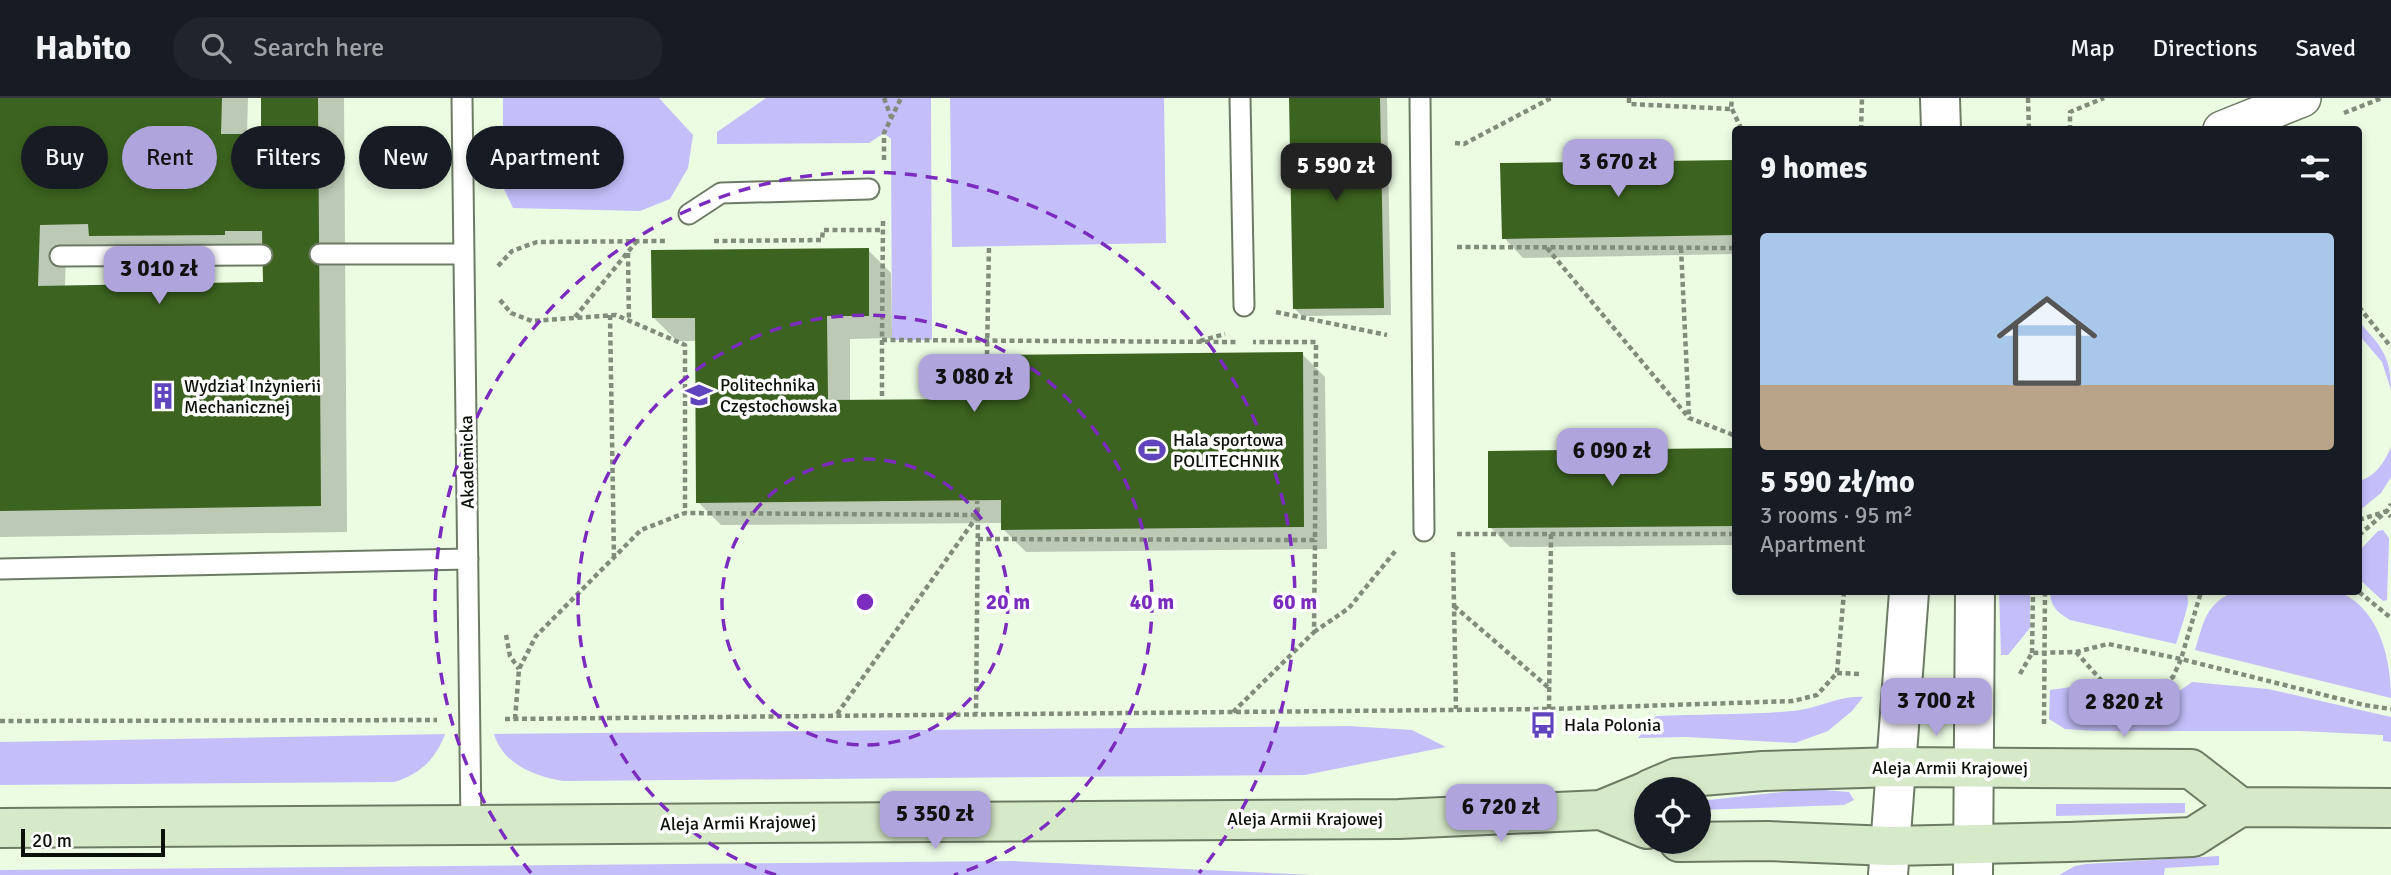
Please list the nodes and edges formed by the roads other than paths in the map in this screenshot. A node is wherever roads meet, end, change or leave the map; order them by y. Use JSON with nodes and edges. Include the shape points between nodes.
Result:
{"nodes":[{"id":1,"x":462,"y":98,"type":"edge"},
{"id":2,"x":1240,"y":98,"type":"edge"},
{"id":3,"x":1420,"y":98,"type":"edge"},
{"id":4,"x":1940,"y":98,"type":"edge"},
{"id":5,"x":2302,"y":98,"type":"edge"},
{"id":6,"x":1941,"y":126,"type":"edge"},
{"id":7,"x":2232,"y":126,"type":"edge"},
{"id":8,"x":869,"y":188,"type":"dead end"},
{"id":9,"x":690,"y":214,"type":"dead end"},
{"id":10,"x":320,"y":254,"type":"dead end"},
{"id":11,"x":464,"y":254,"type":"junction"},
{"id":12,"x":262,"y":255,"type":"dead end"},
{"id":13,"x":60,"y":256,"type":"dead end"},
{"id":14,"x":1244,"y":306,"type":"road end"},
{"id":15,"x":1424,"y":531,"type":"dead end"},
{"id":16,"x":468,"y":559,"type":"junction"},
{"id":17,"x":0,"y":569,"type":"edge"},
{"id":18,"x":1909,"y":595,"type":"edge"},
{"id":19,"x":1975,"y":595,"type":"edge"},
{"id":20,"x":1896,"y":767,"type":"junction"},
{"id":21,"x":1974,"y":768,"type":"junction"},
{"id":22,"x":1688,"y":777,"type":"edge"},
{"id":23,"x":1634,"y":796,"type":"edge"},
{"id":24,"x":2240,"y":807,"type":"junction"},
{"id":25,"x":2391,"y":808,"type":"edge"},
{"id":26,"x":1601,"y":810,"type":"junction"},
{"id":27,"x":1634,"y":824,"type":"edge"},
{"id":28,"x":471,"y":826,"type":"junction"},
{"id":29,"x":0,"y":828,"type":"edge"},
{"id":30,"x":1711,"y":842,"type":"edge"},
{"id":31,"x":1889,"y":860,"type":"edge"},
{"id":32,"x":1973,"y":860,"type":"edge"}],
"edges":[{"from":1,"to":11,"type":"lane","name":"Akademicka"},
{"from":2,"to":14,"type":"lane"},
{"from":3,"to":15,"type":"lane"},
{"from":4,"to":6,"type":"street"},
{"from":5,"to":7,"type":"street"},
{"from":8,"to":9,"type":"lane","via":[[721,193]]},
{"from":10,"to":11,"type":"lane"},
{"from":11,"to":16,"type":"lane","name":"Akademicka"},
{"from":12,"to":13,"type":"lane"},
{"from":16,"to":17,"type":"lane"},
{"from":16,"to":28,"type":"lane","name":"Akademicka"},
{"from":18,"to":20,"type":"street"},
{"from":19,"to":21,"type":"street"},
{"from":20,"to":21,"type":"main road","name":"Aleja Armii Krajowej"},
{"from":20,"to":22,"type":"main road","name":"Aleja Armii Krajowej"},
{"from":20,"to":31,"type":"street"},
{"from":21,"to":24,"type":"main road","name":"Aleja Armii Krajowej","via":[[2191,769]]},
{"from":21,"to":32,"type":"street"},
{"from":23,"to":26,"type":"main road","name":"Aleja Armii Krajowej"},
{"from":24,"to":25,"type":"main road"},
{"from":24,"to":32,"type":"main road","via":[[2193,837]]},
{"from":26,"to":27,"type":"main road","name":"Aleja Armii Krajowej"},
{"from":26,"to":28,"type":"main road","name":"Aleja Armii Krajowej","via":[[1399,819]]},
{"from":28,"to":29,"type":"main road","name":"Aleja Armii Krajowej"},
{"from":30,"to":31,"type":"main road","via":[[1767,841]]},
{"from":31,"to":32,"type":"main road"}]}
